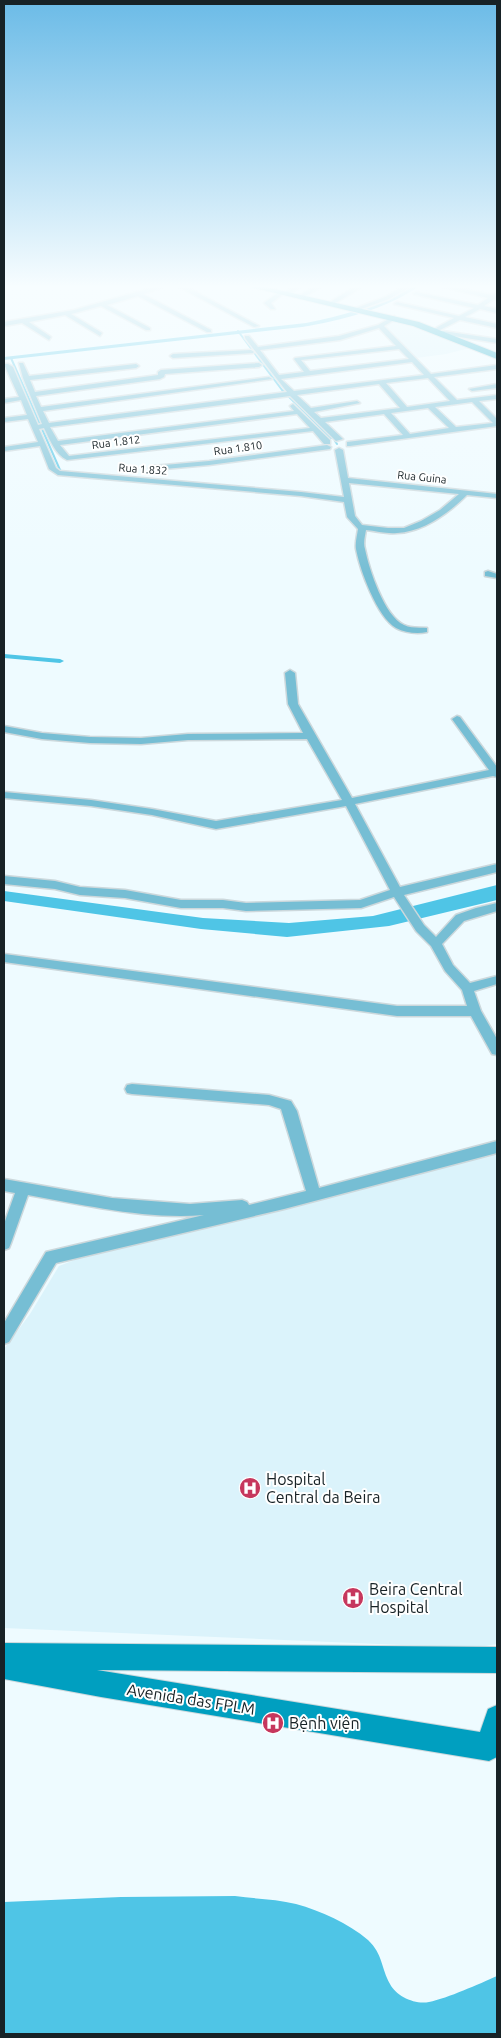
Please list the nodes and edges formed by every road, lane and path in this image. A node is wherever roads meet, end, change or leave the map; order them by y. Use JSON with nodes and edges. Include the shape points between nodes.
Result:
{"nodes":[{"id":1,"x":13,"y":382,"type":"edge"},
{"id":2,"x":28,"y":382,"type":"edge"},
{"id":3,"x":122,"y":382,"type":"joint"},
{"id":4,"x":244,"y":382,"type":"edge"},
{"id":5,"x":272,"y":382,"type":"edge"},
{"id":6,"x":282,"y":382,"type":"edge"},
{"id":7,"x":380,"y":382,"type":"joint"},
{"id":8,"x":437,"y":382,"type":"edge"},
{"id":9,"x":497,"y":386,"type":"edge"},
{"id":10,"x":472,"y":389,"type":"dead end"},
{"id":11,"x":158,"y":393,"type":"junction"},
{"id":12,"x":291,"y":393,"type":"junction"},
{"id":13,"x":33,"y":394,"type":"junction"},
{"id":14,"x":282,"y":395,"type":"junction"},
{"id":15,"x":132,"y":397,"type":"junction"},
{"id":16,"x":497,"y":397,"type":"edge"},
{"id":17,"x":23,"y":398,"type":"junction"},
{"id":18,"x":474,"y":400,"type":"junction"},
{"id":19,"x":4,"y":401,"type":"edge"},
{"id":20,"x":456,"y":403,"type":"junction"},
{"id":21,"x":357,"y":404,"type":"dead end"},
{"id":22,"x":430,"y":406,"type":"junction"},
{"id":23,"x":39,"y":409,"type":"junction"},
{"id":24,"x":311,"y":410,"type":"junction"},
{"id":25,"x":406,"y":410,"type":"junction"},
{"id":26,"x":299,"y":412,"type":"junction"},
{"id":27,"x":386,"y":412,"type":"junction"},
{"id":28,"x":140,"y":414,"type":"junction"},
{"id":29,"x":32,"y":416,"type":"junction"},
{"id":30,"x":4,"y":420,"type":"edge"},
{"id":31,"x":321,"y":420,"type":"junction"},
{"id":32,"x":497,"y":423,"type":"edge"},
{"id":33,"x":47,"y":425,"type":"junction"},
{"id":34,"x":36,"y":427,"type":"junction"},
{"id":35,"x":316,"y":429,"type":"junction"},
{"id":36,"x":455,"y":430,"type":"junction"},
{"id":37,"x":188,"y":433,"type":"junction"},
{"id":38,"x":409,"y":437,"type":"junction"},
{"id":39,"x":340,"y":439,"type":"junction"},
{"id":40,"x":43,"y":443,"type":"junction"},
{"id":41,"x":55,"y":444,"type":"junction"},
{"id":42,"x":327,"y":444,"type":"junction"},
{"id":43,"x":350,"y":444,"type":"junction"},
{"id":44,"x":4,"y":449,"type":"edge"},
{"id":45,"x":339,"y":450,"type":"junction"},
{"id":46,"x":152,"y":468,"type":"dead end"},
{"id":47,"x":345,"y":480,"type":"junction"},
{"id":48,"x":465,"y":493,"type":"junction"},
{"id":49,"x":497,"y":496,"type":"edge"},
{"id":50,"x":347,"y":500,"type":"junction"},
{"id":51,"x":361,"y":527,"type":"junction"},
{"id":52,"x":488,"y":574,"type":"dead end"},
{"id":53,"x":497,"y":576,"type":"edge"},
{"id":54,"x":424,"y":630,"type":"dead end"},
{"id":55,"x":290,"y":673,"type":"dead end"},
{"id":56,"x":457,"y":719,"type":"dead end"},
{"id":57,"x":4,"y":729,"type":"edge"},
{"id":58,"x":310,"y":736,"type":"junction"},
{"id":59,"x":497,"y":773,"type":"edge"},
{"id":60,"x":4,"y":795,"type":"edge"},
{"id":61,"x":349,"y":802,"type":"junction"},
{"id":62,"x":497,"y":868,"type":"edge"},
{"id":63,"x":4,"y":880,"type":"edge"},
{"id":64,"x":400,"y":896,"type":"junction"},
{"id":65,"x":497,"y":907,"type":"edge"},
{"id":66,"x":434,"y":943,"type":"junction"},
{"id":67,"x":4,"y":958,"type":"edge"},
{"id":68,"x":497,"y":980,"type":"edge"},
{"id":69,"x":467,"y":988,"type":"junction"},
{"id":70,"x":476,"y":1011,"type":"junction"},
{"id":71,"x":497,"y":1050,"type":"edge"},
{"id":72,"x":132,"y":1089,"type":"dead end"},
{"id":73,"x":497,"y":1147,"type":"edge"},
{"id":74,"x":4,"y":1185,"type":"edge"},
{"id":75,"x":24,"y":1188,"type":"junction"},
{"id":76,"x":314,"y":1195,"type":"junction"},
{"id":77,"x":284,"y":1203,"type":"junction"},
{"id":78,"x":4,"y":1242,"type":"edge"},
{"id":79,"x":4,"y":1337,"type":"edge"},
{"id":80,"x":4,"y":1656,"type":"edge"},
{"id":81,"x":497,"y":1660,"type":"edge"},
{"id":82,"x":4,"y":1666,"type":"edge"},
{"id":83,"x":497,"y":1718,"type":"edge"},
{"id":84,"x":493,"y":1747,"type":"edge"}],
"edges":[{"from":1,"to":17,"type":"street","name":"Rua 1.832"},
{"from":2,"to":13,"type":"street"},
{"from":3,"to":13,"type":"street"},
{"from":3,"to":15,"type":"street"},
{"from":4,"to":11,"type":"street"},
{"from":5,"to":14,"type":"street"},
{"from":6,"to":12,"type":"street"},
{"from":7,"to":12,"type":"street"},
{"from":7,"to":25,"type":"street"},
{"from":8,"to":20,"type":"street"},
{"from":9,"to":10,"type":"street"},
{"from":11,"to":15,"type":"street"},
{"from":11,"to":37,"type":"street"},
{"from":12,"to":14,"type":"street"},
{"from":12,"to":24,"type":"street"},
{"from":13,"to":23,"type":"street"},
{"from":14,"to":26,"type":"street"},
{"from":14,"to":37,"type":"street"},
{"from":15,"to":23,"type":"street"},
{"from":15,"to":28,"type":"street"},
{"from":16,"to":18,"type":"street"},
{"from":17,"to":19,"type":"street"},
{"from":17,"to":29,"type":"street","name":"Rua 1.832"},
{"from":18,"to":20,"type":"street"},
{"from":18,"to":32,"type":"street"},
{"from":20,"to":22,"type":"street"},
{"from":21,"to":24,"type":"street"},
{"from":22,"to":25,"type":"street"},
{"from":22,"to":36,"type":"street"},
{"from":23,"to":33,"type":"street"},
{"from":24,"to":31,"type":"street"},
{"from":25,"to":27,"type":"street"},
{"from":26,"to":35,"type":"street"},
{"from":26,"to":37,"type":"street"},
{"from":27,"to":31,"type":"street"},
{"from":27,"to":38,"type":"street"},
{"from":28,"to":33,"type":"street"},
{"from":28,"to":37,"type":"street"},
{"from":29,"to":30,"type":"street"},
{"from":29,"to":34,"type":"street","name":"Rua 1.832"},
{"from":31,"to":39,"type":"street"},
{"from":32,"to":36,"type":"street"},
{"from":33,"to":34,"type":"street"},
{"from":33,"to":41,"type":"street"},
{"from":34,"to":40,"type":"street","name":"Rua 1.832"},
{"from":35,"to":37,"type":"street","name":"Rua 1.812"},
{"from":35,"to":42,"type":"street"},
{"from":36,"to":38,"type":"street"},
{"from":37,"to":41,"type":"street"},
{"from":37,"to":41,"type":"street","name":"Rua 1.812","via":[[67,458]]},
{"from":37,"to":42,"type":"street","name":"Rua 1.810"},
{"from":37,"to":46,"type":"street","name":"Rua 1.810"},
{"from":38,"to":43,"type":"street"},
{"from":39,"to":42,"type":"street","name":"Rua 1.810"},
{"from":39,"to":43,"type":"street"},
{"from":40,"to":44,"type":"street"},
{"from":40,"to":50,"type":"street","name":"Rua 1.832","via":[[53,469],[64,475],[161,481]]},
{"from":42,"to":45,"type":"street"},
{"from":43,"to":45,"type":"street","via":[[347,449]]},
{"from":45,"to":47,"type":"street"},
{"from":47,"to":48,"type":"street","name":"Rua Guina"},
{"from":47,"to":50,"type":"street"},
{"from":48,"to":49,"type":"street","name":"Rua Guina"},
{"from":48,"to":51,"type":"street","via":[[450,508],[405,530]]},
{"from":50,"to":51,"type":"street","via":[[354,523]]},
{"from":51,"to":54,"type":"street","via":[[360,547],[364,562],[387,615],[399,626]]},
{"from":52,"to":53,"type":"street"},
{"from":55,"to":58,"type":"street","via":[[294,704]]},
{"from":56,"to":59,"type":"street"},
{"from":57,"to":58,"type":"street","via":[[90,740]]},
{"from":58,"to":61,"type":"street"},
{"from":59,"to":61,"type":"street"},
{"from":60,"to":61,"type":"street","via":[[91,803],[216,825]]},
{"from":61,"to":64,"type":"street"},
{"from":62,"to":64,"type":"street"},
{"from":63,"to":64,"type":"street","via":[[181,904],[246,907],[361,904]]},
{"from":64,"to":66,"type":"street","via":[[420,928]]},
{"from":65,"to":66,"type":"street","via":[[455,922],[444,938]]},
{"from":66,"to":69,"type":"street","via":[[449,968]]},
{"from":67,"to":70,"type":"street","via":[[397,1011]]},
{"from":68,"to":69,"type":"street"},
{"from":69,"to":70,"type":"street"},
{"from":70,"to":71,"type":"street"},
{"from":72,"to":76,"type":"street","via":[[270,1100],[286,1105]]},
{"from":73,"to":76,"type":"street"},
{"from":74,"to":75,"type":"street"},
{"from":75,"to":77,"type":"street","via":[[86,1200],[190,1210]]},
{"from":75,"to":78,"type":"street"},
{"from":76,"to":77,"type":"street"},
{"from":77,"to":79,"type":"street","via":[[51,1257]]},
{"from":80,"to":81,"type":"street"},
{"from":82,"to":84,"type":"street","name":"Avenida das FPLM"},
{"from":83,"to":84,"type":"street"}]}
